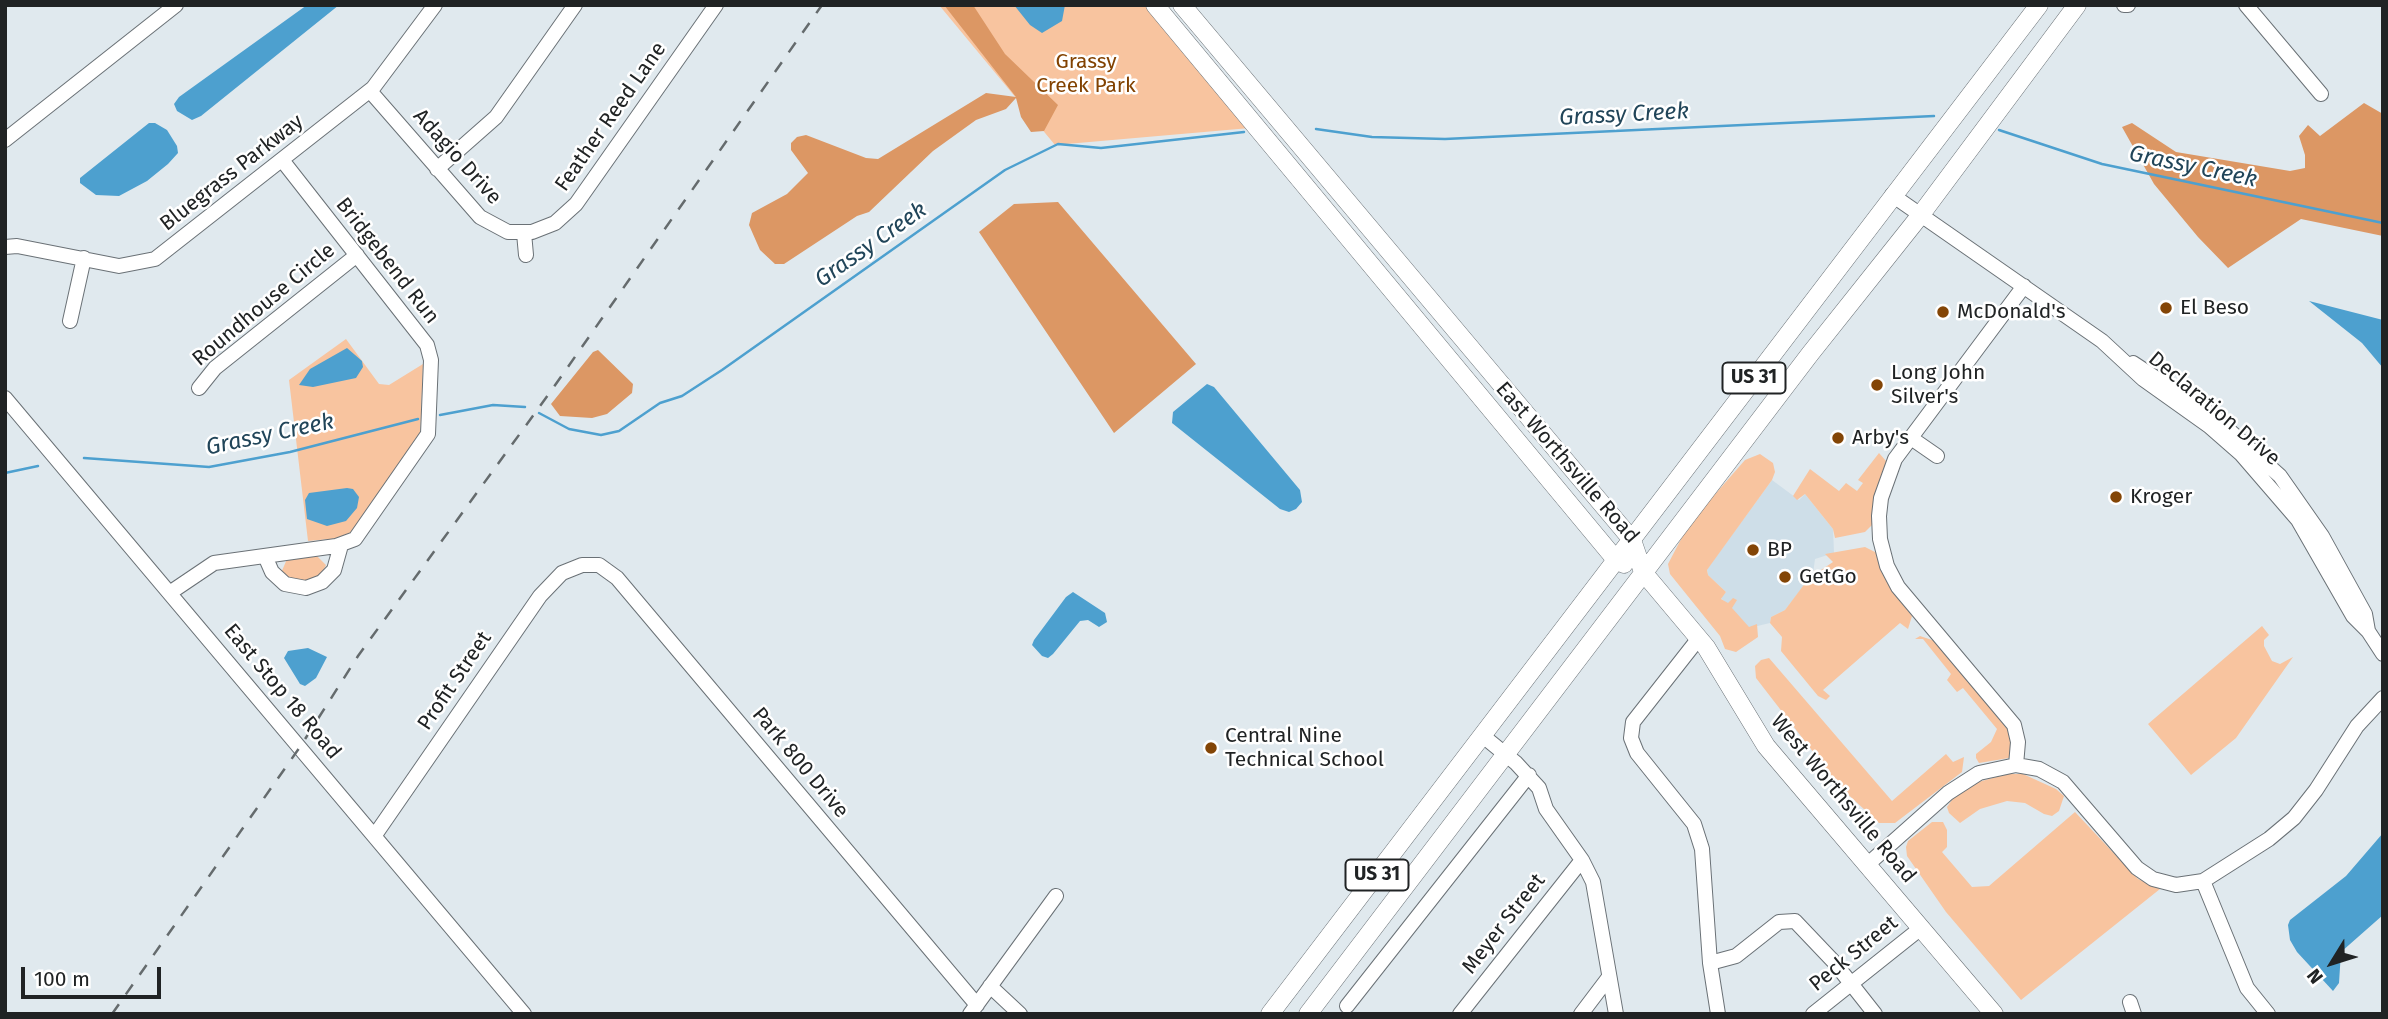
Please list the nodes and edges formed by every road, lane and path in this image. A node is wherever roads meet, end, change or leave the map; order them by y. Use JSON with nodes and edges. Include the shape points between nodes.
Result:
{"nodes":[{"id":1,"x":176,"y":5,"type":"edge"},
{"id":2,"x":435,"y":5,"type":"edge"},
{"id":3,"x":575,"y":5,"type":"edge"},
{"id":4,"x":716,"y":5,"type":"edge"},
{"id":5,"x":1155,"y":5,"type":"edge"},
{"id":6,"x":1182,"y":5,"type":"edge"},
{"id":7,"x":2039,"y":5,"type":"edge"},
{"id":8,"x":2077,"y":5,"type":"edge"},
{"id":9,"x":2246,"y":5,"type":"edge"},
{"id":10,"x":370,"y":91,"type":"junction"},
{"id":11,"x":2321,"y":94,"type":"dead end"},
{"id":12,"x":5,"y":140,"type":"edge"},
{"id":13,"x":282,"y":160,"type":"junction"},
{"id":14,"x":438,"y":169,"type":"junction"},
{"id":15,"x":1892,"y":195,"type":"junction"},
{"id":16,"x":1920,"y":217,"type":"junction"},
{"id":17,"x":524,"y":233,"type":"junction"},
{"id":18,"x":5,"y":247,"type":"edge"},
{"id":19,"x":526,"y":255,"type":"dead end"},
{"id":20,"x":357,"y":256,"type":"junction"},
{"id":21,"x":84,"y":258,"type":"junction"},
{"id":22,"x":2024,"y":286,"type":"junction"},
{"id":23,"x":70,"y":321,"type":"dead end"},
{"id":24,"x":199,"y":388,"type":"dead end"},
{"id":25,"x":5,"y":398,"type":"edge"},
{"id":26,"x":1912,"y":438,"type":"junction"},
{"id":27,"x":1937,"y":456,"type":"dead end"},
{"id":28,"x":1632,"y":540,"type":"junction"},
{"id":29,"x":341,"y":545,"type":"junction"},
{"id":30,"x":265,"y":556,"type":"junction"},
{"id":31,"x":1616,"y":560,"type":"junction"},
{"id":32,"x":582,"y":565,"type":"joint"},
{"id":33,"x":1643,"y":572,"type":"junction"},
{"id":34,"x":172,"y":592,"type":"junction"},
{"id":35,"x":1699,"y":638,"type":"junction"},
{"id":36,"x":2383,"y":654,"type":"edge"},
{"id":37,"x":2383,"y":698,"type":"edge"},
{"id":38,"x":1483,"y":736,"type":"junction"},
{"id":39,"x":1505,"y":754,"type":"junction"},
{"id":40,"x":2016,"y":765,"type":"junction"},
{"id":41,"x":1529,"y":775,"type":"junction"},
{"id":42,"x":374,"y":835,"type":"junction"},
{"id":43,"x":1582,"y":860,"type":"junction"},
{"id":44,"x":1867,"y":865,"type":"junction"},
{"id":45,"x":2203,"y":881,"type":"junction"},
{"id":46,"x":1056,"y":896,"type":"dead end"},
{"id":47,"x":1921,"y":928,"type":"junction"},
{"id":48,"x":1710,"y":963,"type":"junction"},
{"id":49,"x":1609,"y":977,"type":"junction"},
{"id":50,"x":1852,"y":984,"type":"junction"},
{"id":51,"x":990,"y":986,"type":"junction"},
{"id":52,"x":1347,"y":1006,"type":"dead end"},
{"id":53,"x":973,"y":1009,"type":"edge"},
{"id":54,"x":524,"y":1014,"type":"edge"},
{"id":55,"x":1020,"y":1014,"type":"edge"},
{"id":56,"x":1270,"y":1014,"type":"edge"},
{"id":57,"x":1308,"y":1014,"type":"edge"},
{"id":58,"x":1460,"y":1014,"type":"edge"},
{"id":59,"x":1581,"y":1014,"type":"edge"},
{"id":60,"x":1616,"y":1014,"type":"edge"},
{"id":61,"x":1718,"y":1014,"type":"edge"},
{"id":62,"x":1813,"y":1014,"type":"edge"},
{"id":63,"x":1875,"y":1014,"type":"edge"},
{"id":64,"x":1994,"y":1014,"type":"edge"},
{"id":65,"x":2268,"y":1014,"type":"edge"}],
"edges":[{"from":1,"to":12,"type":"street"},
{"from":2,"to":10,"type":"street","name":"Bluegrass Parkway"},
{"from":3,"to":14,"type":"street","via":[[496,117]]},
{"from":4,"to":17,"type":"street","name":"Feather Reed Lane","via":[[576,204],[555,223]]},
{"from":5,"to":31,"type":"main road","name":"East Worthsville Road"},
{"from":6,"to":28,"type":"main road","name":"East Worthsville Road"},
{"from":7,"to":15,"type":"main road","number":"US 31"},
{"from":8,"to":16,"type":"main road","number":"US 31"},
{"from":9,"to":11,"type":"street"},
{"from":10,"to":13,"type":"street","name":"Bluegrass Parkway"},
{"from":10,"to":14,"type":"street","name":"Adagio Drive"},
{"from":13,"to":20,"type":"street","name":"Bridgebend Run"},
{"from":13,"to":21,"type":"street","name":"Bluegrass Parkway","via":[[155,259],[119,266]]},
{"from":14,"to":17,"type":"street","name":"Adagio Drive","via":[[480,217],[508,232]]},
{"from":15,"to":16,"type":"street","name":"Declaration Drive"},
{"from":15,"to":28,"type":"main road","number":"US 31"},
{"from":16,"to":22,"type":"street","name":"Declaration Drive"},
{"from":16,"to":33,"type":"main road","number":"US 31"},
{"from":17,"to":19,"type":"street"},
{"from":18,"to":21,"type":"street","name":"Bluegrass Parkway"},
{"from":20,"to":24,"type":"street","name":"Roundhouse Circle","via":[[215,368]]},
{"from":20,"to":29,"type":"street","name":"Bridgebend Run","via":[[427,345],[429,432],[361,535]]},
{"from":21,"to":23,"type":"street"},
{"from":22,"to":26,"type":"street"},
{"from":22,"to":36,"type":"street","name":"Declaration Drive","via":[[2124,358],[2143,379],[2209,426],[2263,476],[2298,520],[2353,617]]},
{"from":25,"to":34,"type":"street","name":"East Stop 18 Road"},
{"from":26,"to":27,"type":"street"},
{"from":26,"to":40,"type":"street","via":[[1895,459],[1881,498],[1880,539],[1887,566],[1909,602],[2014,725]]},
{"from":28,"to":31,"type":"main road","number":"US 31"},
{"from":28,"to":33,"type":"main road","name":"East Worthsville Road"},
{"from":29,"to":30,"type":"street"},
{"from":29,"to":30,"type":"street","via":[[334,570],[306,589],[285,584],[272,572]]},
{"from":30,"to":34,"type":"street","via":[[207,565]]},
{"from":31,"to":33,"type":"main road","name":"East Worthsville Road"},
{"from":31,"to":38,"type":"main road","number":"US 31"},
{"from":32,"to":42,"type":"street","name":"Profit Street","via":[[562,573],[540,596]]},
{"from":32,"to":53,"type":"street","name":"Park 800 Drive","via":[[599,565],[617,578]]},
{"from":33,"to":35,"type":"main road","name":"West Worthsville Road"},
{"from":33,"to":39,"type":"main road","number":"US 31"},
{"from":34,"to":42,"type":"street","name":"East Stop 18 Road"},
{"from":35,"to":44,"type":"main road","name":"West Worthsville Road","via":[[1766,746]]},
{"from":35,"to":48,"type":"street","via":[[1633,722],[1631,738],[1637,753],[1694,824],[1704,861]]},
{"from":37,"to":45,"type":"street","via":[[2357,726],[2294,818]]},
{"from":38,"to":39,"type":"street"},
{"from":38,"to":56,"type":"main road","number":"US 31"},
{"from":39,"to":41,"type":"street"},
{"from":39,"to":57,"type":"main road","number":"US 31"},
{"from":40,"to":44,"type":"street","via":[[1979,773],[1948,793]]},
{"from":40,"to":45,"type":"street","via":[[2039,769],[2063,782],[2137,868],[2153,879],[2176,885]]},
{"from":41,"to":43,"type":"street","via":[[1550,816]]},
{"from":41,"to":52,"type":"street"},
{"from":42,"to":54,"type":"street","name":"East Stop 18 Road"},
{"from":43,"to":49,"type":"street","via":[[1599,904]]},
{"from":43,"to":58,"type":"street","name":"Meyer Street"},
{"from":44,"to":47,"type":"main road","name":"West Worthsville Road"},
{"from":45,"to":65,"type":"street","via":[[2247,988]]},
{"from":46,"to":51,"type":"street"},
{"from":47,"to":50,"type":"street","name":"Peck Street"},
{"from":47,"to":64,"type":"main road","name":"West Worthsville Road"},
{"from":48,"to":50,"type":"street","via":[[1736,956],[1779,922],[1795,921]]},
{"from":48,"to":61,"type":"street"},
{"from":49,"to":59,"type":"street"},
{"from":49,"to":60,"type":"street"},
{"from":50,"to":62,"type":"street","name":"Peck Street"},
{"from":50,"to":63,"type":"street"},
{"from":51,"to":53,"type":"street"},
{"from":51,"to":55,"type":"street"}]}
